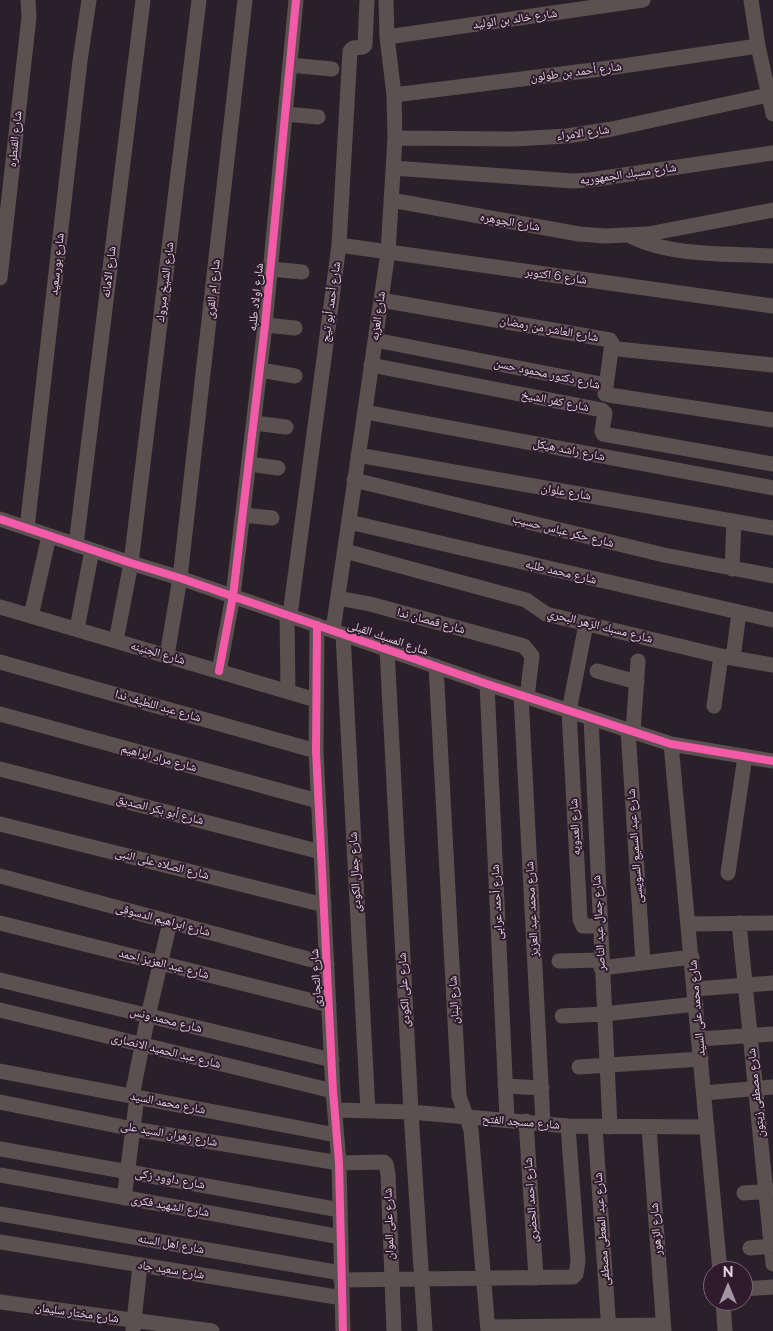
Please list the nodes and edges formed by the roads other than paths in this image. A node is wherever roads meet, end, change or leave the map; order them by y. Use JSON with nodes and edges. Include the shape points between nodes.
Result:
{"nodes":[{"id":1,"x":28,"y":0,"type":"edge"},
{"id":2,"x":89,"y":0,"type":"edge"},
{"id":3,"x":142,"y":0,"type":"edge"},
{"id":4,"x":199,"y":0,"type":"edge"},
{"id":5,"x":245,"y":0,"type":"edge"},
{"id":6,"x":296,"y":0,"type":"edge"},
{"id":7,"x":367,"y":0,"type":"edge"},
{"id":8,"x":386,"y":0,"type":"edge"},
{"id":9,"x":643,"y":0,"type":"edge"},
{"id":10,"x":751,"y":0,"type":"edge"},
{"id":11,"x":387,"y":37,"type":"junction"},
{"id":12,"x":758,"y":46,"type":"junction"},
{"id":13,"x":290,"y":65,"type":"junction"},
{"id":14,"x":332,"y":69,"type":"dead end"},
{"id":15,"x":394,"y":95,"type":"junction"},
{"id":16,"x":768,"y":95,"type":"junction"},
{"id":17,"x":285,"y":114,"type":"junction"},
{"id":18,"x":773,"y":114,"type":"edge"},
{"id":19,"x":318,"y":117,"type":"dead end"},
{"id":20,"x":395,"y":138,"type":"junction"},
{"id":21,"x":773,"y":154,"type":"edge"},
{"id":22,"x":394,"y":168,"type":"junction"},
{"id":23,"x":391,"y":200,"type":"junction"},
{"id":24,"x":773,"y":210,"type":"edge"},
{"id":25,"x":630,"y":236,"type":"junction"},
{"id":26,"x":339,"y":245,"type":"junction"},
{"id":27,"x":388,"y":252,"type":"junction"},
{"id":28,"x":773,"y":256,"type":"edge"},
{"id":29,"x":270,"y":269,"type":"junction"},
{"id":30,"x":302,"y":272,"type":"dead end"},
{"id":31,"x":0,"y":278,"type":"edge"},
{"id":32,"x":381,"y":300,"type":"junction"},
{"id":33,"x":773,"y":306,"type":"edge"},
{"id":34,"x":265,"y":326,"type":"junction"},
{"id":35,"x":294,"y":328,"type":"dead end"},
{"id":36,"x":375,"y":340,"type":"junction"},
{"id":37,"x":612,"y":343,"type":"junction"},
{"id":38,"x":372,"y":365,"type":"junction"},
{"id":39,"x":773,"y":365,"type":"edge"},
{"id":40,"x":260,"y":370,"type":"junction"},
{"id":41,"x":294,"y":376,"type":"dead end"},
{"id":42,"x":606,"y":388,"type":"junction"},
{"id":43,"x":603,"y":410,"type":"junction"},
{"id":44,"x":364,"y":412,"type":"junction"},
{"id":45,"x":773,"y":420,"type":"edge"},
{"id":46,"x":254,"y":423,"type":"junction"},
{"id":47,"x":286,"y":427,"type":"dead end"},
{"id":48,"x":358,"y":455,"type":"junction"},
{"id":49,"x":249,"y":464,"type":"junction"},
{"id":50,"x":773,"y":464,"type":"edge"},
{"id":51,"x":278,"y":468,"type":"dead end"},
{"id":52,"x":354,"y":480,"type":"junction"},
{"id":53,"x":773,"y":488,"type":"edge"},
{"id":54,"x":243,"y":515,"type":"junction"},
{"id":55,"x":272,"y":518,"type":"dead end"},
{"id":56,"x":0,"y":520,"type":"edge"},
{"id":57,"x":734,"y":521,"type":"junction"},
{"id":58,"x":349,"y":522,"type":"junction"},
{"id":59,"x":27,"y":528,"type":"junction"},
{"id":60,"x":773,"y":528,"type":"edge"},
{"id":61,"x":50,"y":536,"type":"junction"},
{"id":62,"x":76,"y":545,"type":"junction"},
{"id":63,"x":92,"y":550,"type":"junction"},
{"id":64,"x":345,"y":551,"type":"junction"},
{"id":65,"x":131,"y":563,"type":"junction"},
{"id":66,"x":732,"y":569,"type":"junction"},
{"id":67,"x":773,"y":576,"type":"edge"},
{"id":68,"x":180,"y":578,"type":"junction"},
{"id":69,"x":233,"y":596,"type":"junction"},
{"id":70,"x":338,"y":598,"type":"junction"},
{"id":71,"x":0,"y":606,"type":"edge"},
{"id":72,"x":739,"y":613,"type":"junction"},
{"id":73,"x":288,"y":615,"type":"junction"},
{"id":74,"x":31,"y":616,"type":"junction"},
{"id":75,"x":773,"y":620,"type":"edge"},
{"id":76,"x":317,"y":624,"type":"junction"},
{"id":77,"x":586,"y":624,"type":"junction"},
{"id":78,"x":77,"y":629,"type":"junction"},
{"id":79,"x":338,"y":632,"type":"junction"},
{"id":80,"x":116,"y":641,"type":"junction"},
{"id":81,"x":524,"y":646,"type":"joint"},
{"id":82,"x":387,"y":649,"type":"junction"},
{"id":83,"x":167,"y":656,"type":"junction"},
{"id":84,"x":727,"y":657,"type":"junction"},
{"id":85,"x":638,"y":661,"type":"dead end"},
{"id":86,"x":0,"y":662,"type":"edge"},
{"id":87,"x":773,"y":665,"type":"edge"},
{"id":88,"x":436,"y":666,"type":"junction"},
{"id":89,"x":219,"y":671,"type":"junction"},
{"id":90,"x":598,"y":671,"type":"dead end"},
{"id":91,"x":637,"y":682,"type":"junction"},
{"id":92,"x":486,"y":684,"type":"junction"},
{"id":93,"x":288,"y":691,"type":"junction"},
{"id":94,"x":524,"y":696,"type":"junction"},
{"id":95,"x":316,"y":700,"type":"junction"},
{"id":96,"x":714,"y":706,"type":"dead end"},
{"id":97,"x":569,"y":710,"type":"junction"},
{"id":98,"x":0,"y":714,"type":"edge"},
{"id":99,"x":591,"y":718,"type":"junction"},
{"id":100,"x":630,"y":731,"type":"junction"},
{"id":101,"x":671,"y":744,"type":"junction"},
{"id":102,"x":316,"y":750,"type":"junction"},
{"id":103,"x":745,"y":756,"type":"junction"},
{"id":104,"x":773,"y":761,"type":"edge"},
{"id":105,"x":0,"y":769,"type":"edge"},
{"id":106,"x":318,"y":801,"type":"junction"},
{"id":107,"x":0,"y":824,"type":"edge"},
{"id":108,"x":321,"y":852,"type":"junction"},
{"id":109,"x":728,"y":873,"type":"dead end"},
{"id":110,"x":0,"y":876,"type":"edge"},
{"id":111,"x":324,"y":905,"type":"junction"},
{"id":112,"x":170,"y":922,"type":"junction"},
{"id":113,"x":0,"y":923,"type":"edge"},
{"id":114,"x":739,"y":923,"type":"junction"},
{"id":115,"x":689,"y":924,"type":"junction"},
{"id":116,"x":773,"y":924,"type":"edge"},
{"id":117,"x":599,"y":926,"type":"junction"},
{"id":118,"x":692,"y":957,"type":"junction"},
{"id":119,"x":559,"y":961,"type":"dead end"},
{"id":120,"x":643,"y":962,"type":"junction"},
{"id":121,"x":160,"y":963,"type":"junction"},
{"id":122,"x":327,"y":964,"type":"junction"},
{"id":123,"x":601,"y":964,"type":"junction"},
{"id":124,"x":0,"y":980,"type":"edge"},
{"id":125,"x":773,"y":983,"type":"edge"},
{"id":126,"x":745,"y":985,"type":"junction"},
{"id":127,"x":695,"y":988,"type":"junction"},
{"id":128,"x":696,"y":1004,"type":"junction"},
{"id":129,"x":329,"y":1005,"type":"junction"},
{"id":130,"x":0,"y":1010,"type":"edge"},
{"id":131,"x":604,"y":1014,"type":"junction"},
{"id":132,"x":148,"y":1016,"type":"junction"},
{"id":133,"x":562,"y":1016,"type":"dead end"},
{"id":134,"x":773,"y":1034,"type":"edge"},
{"id":135,"x":750,"y":1035,"type":"junction"},
{"id":136,"x":699,"y":1038,"type":"junction"},
{"id":137,"x":142,"y":1045,"type":"junction"},
{"id":138,"x":701,"y":1059,"type":"junction"},
{"id":139,"x":332,"y":1060,"type":"junction"},
{"id":140,"x":606,"y":1065,"type":"junction"},
{"id":141,"x":579,"y":1067,"type":"dead end"},
{"id":142,"x":0,"y":1071,"type":"edge"},
{"id":143,"x":505,"y":1086,"type":"junction"},
{"id":144,"x":542,"y":1088,"type":"junction"},
{"id":145,"x":773,"y":1088,"type":"edge"},
{"id":146,"x":755,"y":1089,"type":"junction"},
{"id":147,"x":333,"y":1091,"type":"junction"},
{"id":148,"x":704,"y":1093,"type":"junction"},
{"id":149,"x":135,"y":1096,"type":"junction"},
{"id":150,"x":0,"y":1102,"type":"edge"},
{"id":151,"x":335,"y":1110,"type":"junction"},
{"id":152,"x":368,"y":1111,"type":"junction"},
{"id":153,"x":411,"y":1112,"type":"junction"},
{"id":154,"x":467,"y":1117,"type":"junction"},
{"id":155,"x":507,"y":1120,"type":"junction"},
{"id":156,"x":526,"y":1121,"type":"junction"},
{"id":157,"x":543,"y":1123,"type":"junction"},
{"id":158,"x":568,"y":1126,"type":"junction"},
{"id":159,"x":602,"y":1127,"type":"junction"},
{"id":160,"x":707,"y":1127,"type":"junction"},
{"id":161,"x":133,"y":1128,"type":"junction"},
{"id":162,"x":649,"y":1128,"type":"junction"},
{"id":163,"x":336,"y":1135,"type":"junction"},
{"id":164,"x":767,"y":1143,"type":"edge"},
{"id":165,"x":0,"y":1149,"type":"edge"},
{"id":166,"x":339,"y":1163,"type":"junction"},
{"id":167,"x":128,"y":1172,"type":"junction"},
{"id":168,"x":0,"y":1175,"type":"edge"},
{"id":169,"x":769,"y":1192,"type":"edge"},
{"id":170,"x":744,"y":1194,"type":"dead end"},
{"id":171,"x":124,"y":1198,"type":"junction"},
{"id":172,"x":340,"y":1210,"type":"junction"},
{"id":173,"x":0,"y":1214,"type":"edge"},
{"id":174,"x":341,"y":1237,"type":"junction"},
{"id":175,"x":0,"y":1242,"type":"edge"},
{"id":176,"x":772,"y":1246,"type":"edge"},
{"id":177,"x":750,"y":1248,"type":"dead end"},
{"id":178,"x":719,"y":1261,"type":"edge"},
{"id":179,"x":773,"y":1264,"type":"edge"},
{"id":180,"x":140,"y":1265,"type":"junction"},
{"id":181,"x":341,"y":1277,"type":"junction"},
{"id":182,"x":536,"y":1278,"type":"junction"},
{"id":183,"x":484,"y":1279,"type":"junction"},
{"id":184,"x":391,"y":1280,"type":"junction"},
{"id":185,"x":423,"y":1280,"type":"junction"},
{"id":186,"x":773,"y":1287,"type":"edge"},
{"id":187,"x":753,"y":1288,"type":"edge"},
{"id":188,"x":342,"y":1298,"type":"junction"},
{"id":189,"x":0,"y":1302,"type":"edge"},
{"id":190,"x":723,"y":1311,"type":"edge"},
{"id":191,"x":134,"y":1326,"type":"edge"},
{"id":192,"x":609,"y":1328,"type":"edge"},
{"id":193,"x":663,"y":1328,"type":"edge"},
{"id":194,"x":488,"y":1329,"type":"edge"},
{"id":195,"x":212,"y":1331,"type":"edge"},
{"id":196,"x":343,"y":1331,"type":"edge"},
{"id":197,"x":394,"y":1331,"type":"edge"},
{"id":198,"x":426,"y":1331,"type":"edge"},
{"id":199,"x":725,"y":1331,"type":"edge"}],
"edges":[{"from":1,"to":31,"type":"street","name":"شارع القنطره","via":[[29,17]]},
{"from":2,"to":59,"type":"street","name":"شارع بورسعيد"},
{"from":3,"to":62,"type":"street","name":"شارع الامانه"},
{"from":4,"to":65,"type":"street","name":"شارع الشيخ مبروك"},
{"from":5,"to":68,"type":"street","name":"شارع ام القرى"},
{"from":6,"to":13,"type":"street","name":"شارع اولاد طلبه"},
{"from":7,"to":26,"type":"street","name":"شارع أحمد أبو تيج","via":[[365,45],[350,51]]},
{"from":8,"to":11,"type":"street","name":"شارع العزبه"},
{"from":9,"to":11,"type":"street","name":"شارع خالد بن الوليد"},
{"from":10,"to":12,"type":"street"},
{"from":11,"to":15,"type":"street","name":"شارع العزبه"},
{"from":12,"to":15,"type":"street","name":"شارع أحمد بن طولون"},
{"from":12,"to":16,"type":"street"},
{"from":13,"to":14,"type":"street"},
{"from":13,"to":17,"type":"street","name":"شارع اولاد طلبه"},
{"from":15,"to":20,"type":"street","name":"شارع العزبه"},
{"from":16,"to":18,"type":"street"},
{"from":16,"to":20,"type":"street","name":"شارع الامراء","via":[[567,136]]},
{"from":17,"to":19,"type":"street"},
{"from":17,"to":29,"type":"street","name":"شارع اولاد طلبه"},
{"from":20,"to":22,"type":"street","name":"شارع العزبه"},
{"from":21,"to":22,"type":"street","name":"شارع مسبك الجمهوريه","via":[[573,181]]},
{"from":22,"to":23,"type":"street","name":"شارع العزبه"},
{"from":23,"to":25,"type":"street","name":"شارع الجوهره","via":[[579,234]]},
{"from":23,"to":27,"type":"street","name":"شارع العزبه"},
{"from":24,"to":25,"type":"street","name":"شارع الجوهره"},
{"from":25,"to":28,"type":"street","name":"شارع الجوهره","via":[[678,251]]},
{"from":26,"to":27,"type":"street","name":"شارع 6 اكتوبر"},
{"from":26,"to":73,"type":"street","name":"شارع أحمد أبو تيج"},
{"from":27,"to":32,"type":"street","name":"شارع العزبه"},
{"from":27,"to":33,"type":"street","name":"شارع 6 اكتوبر"},
{"from":29,"to":30,"type":"street"},
{"from":29,"to":34,"type":"street","name":"شارع اولاد طلبه"},
{"from":32,"to":36,"type":"street","name":"شارع العزبه"},
{"from":32,"to":37,"type":"street","name":"شارع العاشر من رمضان","via":[[610,340]]},
{"from":34,"to":35,"type":"street"},
{"from":34,"to":40,"type":"street","name":"شارع اولاد طلبه"},
{"from":36,"to":38,"type":"street","name":"شارع العزبه"},
{"from":36,"to":42,"type":"street","name":"شارع دكتور محمود حسن","via":[[601,384]]},
{"from":37,"to":39,"type":"street","name":"شارع العاشر من رمضان","via":[[618,349]]},
{"from":37,"to":42,"type":"street"},
{"from":38,"to":43,"type":"street","name":"شارع كفر الشيخ"},
{"from":38,"to":44,"type":"street","name":"شارع العزبه"},
{"from":40,"to":41,"type":"street"},
{"from":40,"to":46,"type":"street","name":"شارع اولاد طلبه"},
{"from":42,"to":43,"type":"street"},
{"from":42,"to":45,"type":"street","name":"شارع دكتور محمود حسن","via":[[610,395]]},
{"from":43,"to":50,"type":"street","name":"شارع كفر الشيخ","via":[[603,434]]},
{"from":44,"to":48,"type":"street","name":"شارع العزبه"},
{"from":44,"to":53,"type":"street","name":"شارع راشد هيكل"},
{"from":46,"to":47,"type":"street"},
{"from":46,"to":49,"type":"street","name":"شارع اولاد طلبه"},
{"from":48,"to":52,"type":"street","name":"شارع العزبه"},
{"from":48,"to":57,"type":"street","name":"شارع علوان"},
{"from":49,"to":51,"type":"street"},
{"from":49,"to":54,"type":"street","name":"شارع اولاد طلبه"},
{"from":52,"to":58,"type":"street","name":"شارع العزبه"},
{"from":52,"to":66,"type":"street","name":"شارع حكر عباس حسيب"},
{"from":54,"to":55,"type":"street"},
{"from":54,"to":69,"type":"street","name":"شارع اولاد طلبه"},
{"from":56,"to":59,"type":"street","name":"شارع المسبك القبلى"},
{"from":57,"to":60,"type":"street","name":"شارع علوان"},
{"from":57,"to":66,"type":"street"},
{"from":58,"to":64,"type":"street","name":"شارع العزبه"},
{"from":58,"to":72,"type":"street","name":"شارع محمد طلبه"},
{"from":59,"to":61,"type":"street","name":"شارع المسبك القبلى"},
{"from":61,"to":62,"type":"street","name":"شارع المسبك القبلى"},
{"from":61,"to":74,"type":"street"},
{"from":62,"to":63,"type":"street","name":"شارع المسبك القبلى"},
{"from":63,"to":65,"type":"street","name":"شارع المسبك القبلى"},
{"from":63,"to":78,"type":"street"},
{"from":64,"to":70,"type":"street","name":"شارع العزبه"},
{"from":64,"to":77,"type":"street","name":"شارع مسبك الزهر البحري","via":[[526,600],[546,614]]},
{"from":65,"to":68,"type":"street","name":"شارع المسبك القبلى"},
{"from":65,"to":80,"type":"street","name":"شارع الشيخ مبروك"},
{"from":66,"to":67,"type":"street","name":"شارع حكر عباس حسيب"},
{"from":68,"to":69,"type":"street","name":"شارع المسبك القبلى"},
{"from":68,"to":83,"type":"street","name":"شارع ام القرى"},
{"from":69,"to":73,"type":"street","name":"شارع المسبك القبلى"},
{"from":69,"to":89,"type":"street","name":"شارع اولاد طلبه"},
{"from":70,"to":79,"type":"street","name":"شارع العزبه"},
{"from":70,"to":81,"type":"street","name":"شارع قمصان ندا"},
{"from":71,"to":74,"type":"street","name":"شارع الجنينه"},
{"from":72,"to":75,"type":"street","name":"شارع محمد طلبه"},
{"from":72,"to":84,"type":"street"},
{"from":73,"to":76,"type":"street","name":"شارع المسبك القبلى"},
{"from":73,"to":93,"type":"street","name":"شارع أحمد أبو تيج"},
{"from":74,"to":78,"type":"street","name":"شارع الجنينه"},
{"from":76,"to":79,"type":"street","name":"شارع المسبك القبلى"},
{"from":76,"to":95,"type":"street","name":"شارع التجارى"},
{"from":77,"to":84,"type":"street","name":"شارع مسبك الزهر البحري"},
{"from":77,"to":97,"type":"street"},
{"from":78,"to":80,"type":"street","name":"شارع الجنينه"},
{"from":79,"to":82,"type":"street","name":"شارع المسبك القبلى"},
{"from":79,"to":152,"type":"street","name":"شارع جمال الكودى"},
{"from":80,"to":83,"type":"street","name":"شارع الجنينه"},
{"from":81,"to":94,"type":"street","name":"شارع محمد عبد العزيز","via":[[532,660]]},
{"from":82,"to":88,"type":"street","name":"شارع المسبك القبلى"},
{"from":82,"to":153,"type":"street","name":"شارع على الكودى"},
{"from":83,"to":89,"type":"street","name":"شارع الجنينه"},
{"from":84,"to":87,"type":"street","name":"شارع مسبك الزهر البحري"},
{"from":84,"to":96,"type":"street"},
{"from":85,"to":91,"type":"street","name":"شارع عبد السميع السويسى"},
{"from":86,"to":102,"type":"street","name":"شارع عبد اللطيف ندا"},
{"from":88,"to":92,"type":"street","name":"شارع المسبك القبلى"},
{"from":88,"to":154,"type":"street","name":"شارع البنان","via":[[459,1096]]},
{"from":89,"to":93,"type":"street","name":"شارع الجنينه"},
{"from":90,"to":91,"type":"street"},
{"from":91,"to":100,"type":"street","name":"شارع عبد السميع السويسى"},
{"from":92,"to":94,"type":"street","name":"شارع المسبك القبلى"},
{"from":92,"to":143,"type":"street","name":"شارع أحمد عرابى"},
{"from":93,"to":95,"type":"street","name":"شارع الجنينه"},
{"from":94,"to":97,"type":"street","name":"شارع المسبك القبلى"},
{"from":94,"to":144,"type":"street","name":"شارع محمد عبد العزيز"},
{"from":95,"to":102,"type":"street","name":"شارع التجارى"},
{"from":97,"to":99,"type":"street","name":"شارع المسبك القبلى"},
{"from":97,"to":117,"type":"street","name":"شارع العدويه","via":[[580,919],[582,926]]},
{"from":98,"to":106,"type":"street","name":"شارع مراد ابراهيم"},
{"from":99,"to":100,"type":"street","name":"شارع المسبك القبلى"},
{"from":99,"to":117,"type":"street","name":"شارع جمال عبد الناصر"},
{"from":100,"to":101,"type":"street","name":"شارع المسبك القبلى"},
{"from":100,"to":120,"type":"street","name":"شارع عبد السميع السويسى"},
{"from":101,"to":103,"type":"street","name":"شارع المسبك القبلى"},
{"from":101,"to":115,"type":"street","name":"شارع محمد على السيد"},
{"from":102,"to":106,"type":"street","name":"شارع التجارى"},
{"from":103,"to":104,"type":"street","name":"شارع المسبك القبلى"},
{"from":103,"to":109,"type":"street"},
{"from":105,"to":108,"type":"street","name":"شارع أبو بكر الصديق"},
{"from":106,"to":108,"type":"street","name":"شارع التجارى"},
{"from":107,"to":111,"type":"street","name":"شارع الصلاه على النبى"},
{"from":108,"to":111,"type":"street","name":"شارع التجارى"},
{"from":110,"to":112,"type":"street","name":"شارع ابراهيم الدسوقى"},
{"from":111,"to":122,"type":"street","name":"شارع التجارى"},
{"from":112,"to":121,"type":"street"},
{"from":112,"to":122,"type":"street","name":"شارع ابراهيم الدسوقى"},
{"from":113,"to":121,"type":"street","name":"شارع عبد العزيز احمد"},
{"from":114,"to":115,"type":"street"},
{"from":114,"to":116,"type":"street"},
{"from":114,"to":126,"type":"street","name":"شارع مصطفى زيتون"},
{"from":115,"to":118,"type":"street","name":"شارع محمد على السيد"},
{"from":117,"to":123,"type":"street","name":"شارع جمال عبد الناصر"},
{"from":118,"to":120,"type":"street"},
{"from":118,"to":127,"type":"street","name":"شارع محمد على السيد"},
{"from":119,"to":123,"type":"street"},
{"from":120,"to":123,"type":"street"},
{"from":121,"to":129,"type":"street","name":"شارع عبد العزيز احمد"},
{"from":121,"to":132,"type":"street"},
{"from":122,"to":129,"type":"street","name":"شارع التجارى"},
{"from":123,"to":131,"type":"street","name":"شارع جمال عبد الناصر"},
{"from":124,"to":132,"type":"street","name":"شارع محمد ونس"},
{"from":125,"to":126,"type":"street"},
{"from":126,"to":127,"type":"street"},
{"from":126,"to":135,"type":"street","name":"شارع مصطفى زيتون"},
{"from":127,"to":128,"type":"street","name":"شارع محمد على السيد"},
{"from":128,"to":131,"type":"street"},
{"from":128,"to":136,"type":"street","name":"شارع محمد على السيد"},
{"from":129,"to":139,"type":"street","name":"شارع التجارى"},
{"from":130,"to":137,"type":"street","name":"شارع عبد الحميد الانصارى"},
{"from":131,"to":133,"type":"street"},
{"from":131,"to":140,"type":"street","name":"شارع جمال عبد الناصر"},
{"from":132,"to":137,"type":"street"},
{"from":132,"to":139,"type":"street","name":"شارع محمد ونس"},
{"from":134,"to":135,"type":"street"},
{"from":135,"to":136,"type":"street"},
{"from":135,"to":146,"type":"street","name":"شارع مصطفى زيتون"},
{"from":136,"to":138,"type":"street","name":"شارع محمد على السيد"},
{"from":137,"to":147,"type":"street","name":"شارع عبد الحميد الانصارى"},
{"from":137,"to":149,"type":"street"},
{"from":138,"to":140,"type":"street"},
{"from":138,"to":148,"type":"street","name":"شارع محمد على السيد"},
{"from":139,"to":147,"type":"street","name":"شارع التجارى"},
{"from":140,"to":141,"type":"street"},
{"from":140,"to":159,"type":"street","name":"شارع جمال عبد الناصر"},
{"from":142,"to":149,"type":"street","name":"شارع محمد السيد"},
{"from":143,"to":144,"type":"street"},
{"from":143,"to":155,"type":"street","name":"شارع أحمد عرابى"},
{"from":144,"to":157,"type":"street","name":"شارع محمد عبد العزيز"},
{"from":145,"to":146,"type":"street"},
{"from":146,"to":148,"type":"street"},
{"from":146,"to":164,"type":"street","name":"شارع مصطفى زيتون"},
{"from":147,"to":151,"type":"street","name":"شارع التجارى"},
{"from":148,"to":160,"type":"street","name":"شارع محمد على السيد"},
{"from":149,"to":161,"type":"street"},
{"from":149,"to":163,"type":"street","name":"شارع محمد السيد"},
{"from":150,"to":161,"type":"street","name":"شارع زهران السيد على"},
{"from":151,"to":152,"type":"street","name":"شارع مسجد الفتح"},
{"from":151,"to":163,"type":"street","name":"شارع التجارى"},
{"from":152,"to":153,"type":"street","name":"شارع مسجد الفتح"},
{"from":153,"to":154,"type":"street","name":"شارع مسجد الفتح"},
{"from":153,"to":185,"type":"street","name":"شارع على الكودى"},
{"from":154,"to":155,"type":"street","name":"شارع مسجد الفتح"},
{"from":154,"to":183,"type":"street","name":"شارع البنان","via":[[471,1130]]},
{"from":155,"to":156,"type":"street","name":"شارع مسجد الفتح"},
{"from":156,"to":157,"type":"street","name":"شارع مسجد الفتح"},
{"from":156,"to":182,"type":"street","name":"شارع احمد الحضرى"},
{"from":157,"to":158,"type":"street","name":"شارع مسجد الفتح"},
{"from":158,"to":159,"type":"street","name":"شارع مسجد الفتح"},
{"from":158,"to":182,"type":"street","name":"شارع اهل السنه","via":[[578,1261],[576,1274],[573,1277]]},
{"from":159,"to":162,"type":"street","name":"شارع مسجد الفتح"},
{"from":159,"to":192,"type":"street","name":"شارع عبد المعطى مصطفى"},
{"from":160,"to":162,"type":"street","name":"شارع مسجد الفتح"},
{"from":160,"to":178,"type":"street","name":"شارع محمد على السيد"},
{"from":161,"to":166,"type":"street","name":"شارع زهران السيد على"},
{"from":161,"to":167,"type":"street"},
{"from":162,"to":193,"type":"street","name":"شارع الزهور"},
{"from":163,"to":166,"type":"street","name":"شارع التجارى"},
{"from":164,"to":169,"type":"street","name":"شارع مصطفى زيتون"},
{"from":165,"to":167,"type":"street","name":"شارع داوود زكى"},
{"from":166,"to":172,"type":"street","name":"شارع التجارى"},
{"from":166,"to":184,"type":"street","name":"شارع على الموان","via":[[379,1161],[386,1164]]},
{"from":167,"to":171,"type":"street"},
{"from":167,"to":172,"type":"street","name":"شارع داوود زكى"},
{"from":168,"to":171,"type":"street","name":"شارع الشهيد فكرى"},
{"from":169,"to":170,"type":"street"},
{"from":169,"to":176,"type":"street","name":"شارع مصطفى زيتون"},
{"from":171,"to":174,"type":"street","name":"شارع الشهيد فكرى"},
{"from":172,"to":174,"type":"street","name":"شارع التجارى"},
{"from":173,"to":181,"type":"street","name":"شارع اهل السنه"},
{"from":174,"to":181,"type":"street","name":"شارع التجارى"},
{"from":175,"to":180,"type":"street","name":"شارع سعيد جاد"},
{"from":176,"to":177,"type":"street"},
{"from":176,"to":179,"type":"street","name":"شارع مصطفى زيتون"},
{"from":180,"to":188,"type":"street","name":"شارع سعيد جاد"},
{"from":180,"to":191,"type":"street"},
{"from":181,"to":184,"type":"street","name":"شارع اهل السنه"},
{"from":181,"to":188,"type":"street","name":"شارع التجارى"},
{"from":182,"to":183,"type":"street","name":"شارع اهل السنه"},
{"from":183,"to":185,"type":"street","name":"شارع اهل السنه"},
{"from":183,"to":194,"type":"street","name":"شارع البنان"},
{"from":184,"to":185,"type":"street","name":"شارع اهل السنه"},
{"from":184,"to":197,"type":"street","name":"شارع على الموان"},
{"from":185,"to":198,"type":"street","name":"شارع على الكودى"},
{"from":186,"to":187,"type":"street"},
{"from":188,"to":196,"type":"street","name":"شارع التجارى"},
{"from":189,"to":191,"type":"street","name":"شارع مختار سليمان"},
{"from":190,"to":199,"type":"street"},
{"from":191,"to":195,"type":"street","name":"شارع مختار سليمان"},
{"from":192,"to":193,"type":"street"},
{"from":192,"to":194,"type":"street"}]}
